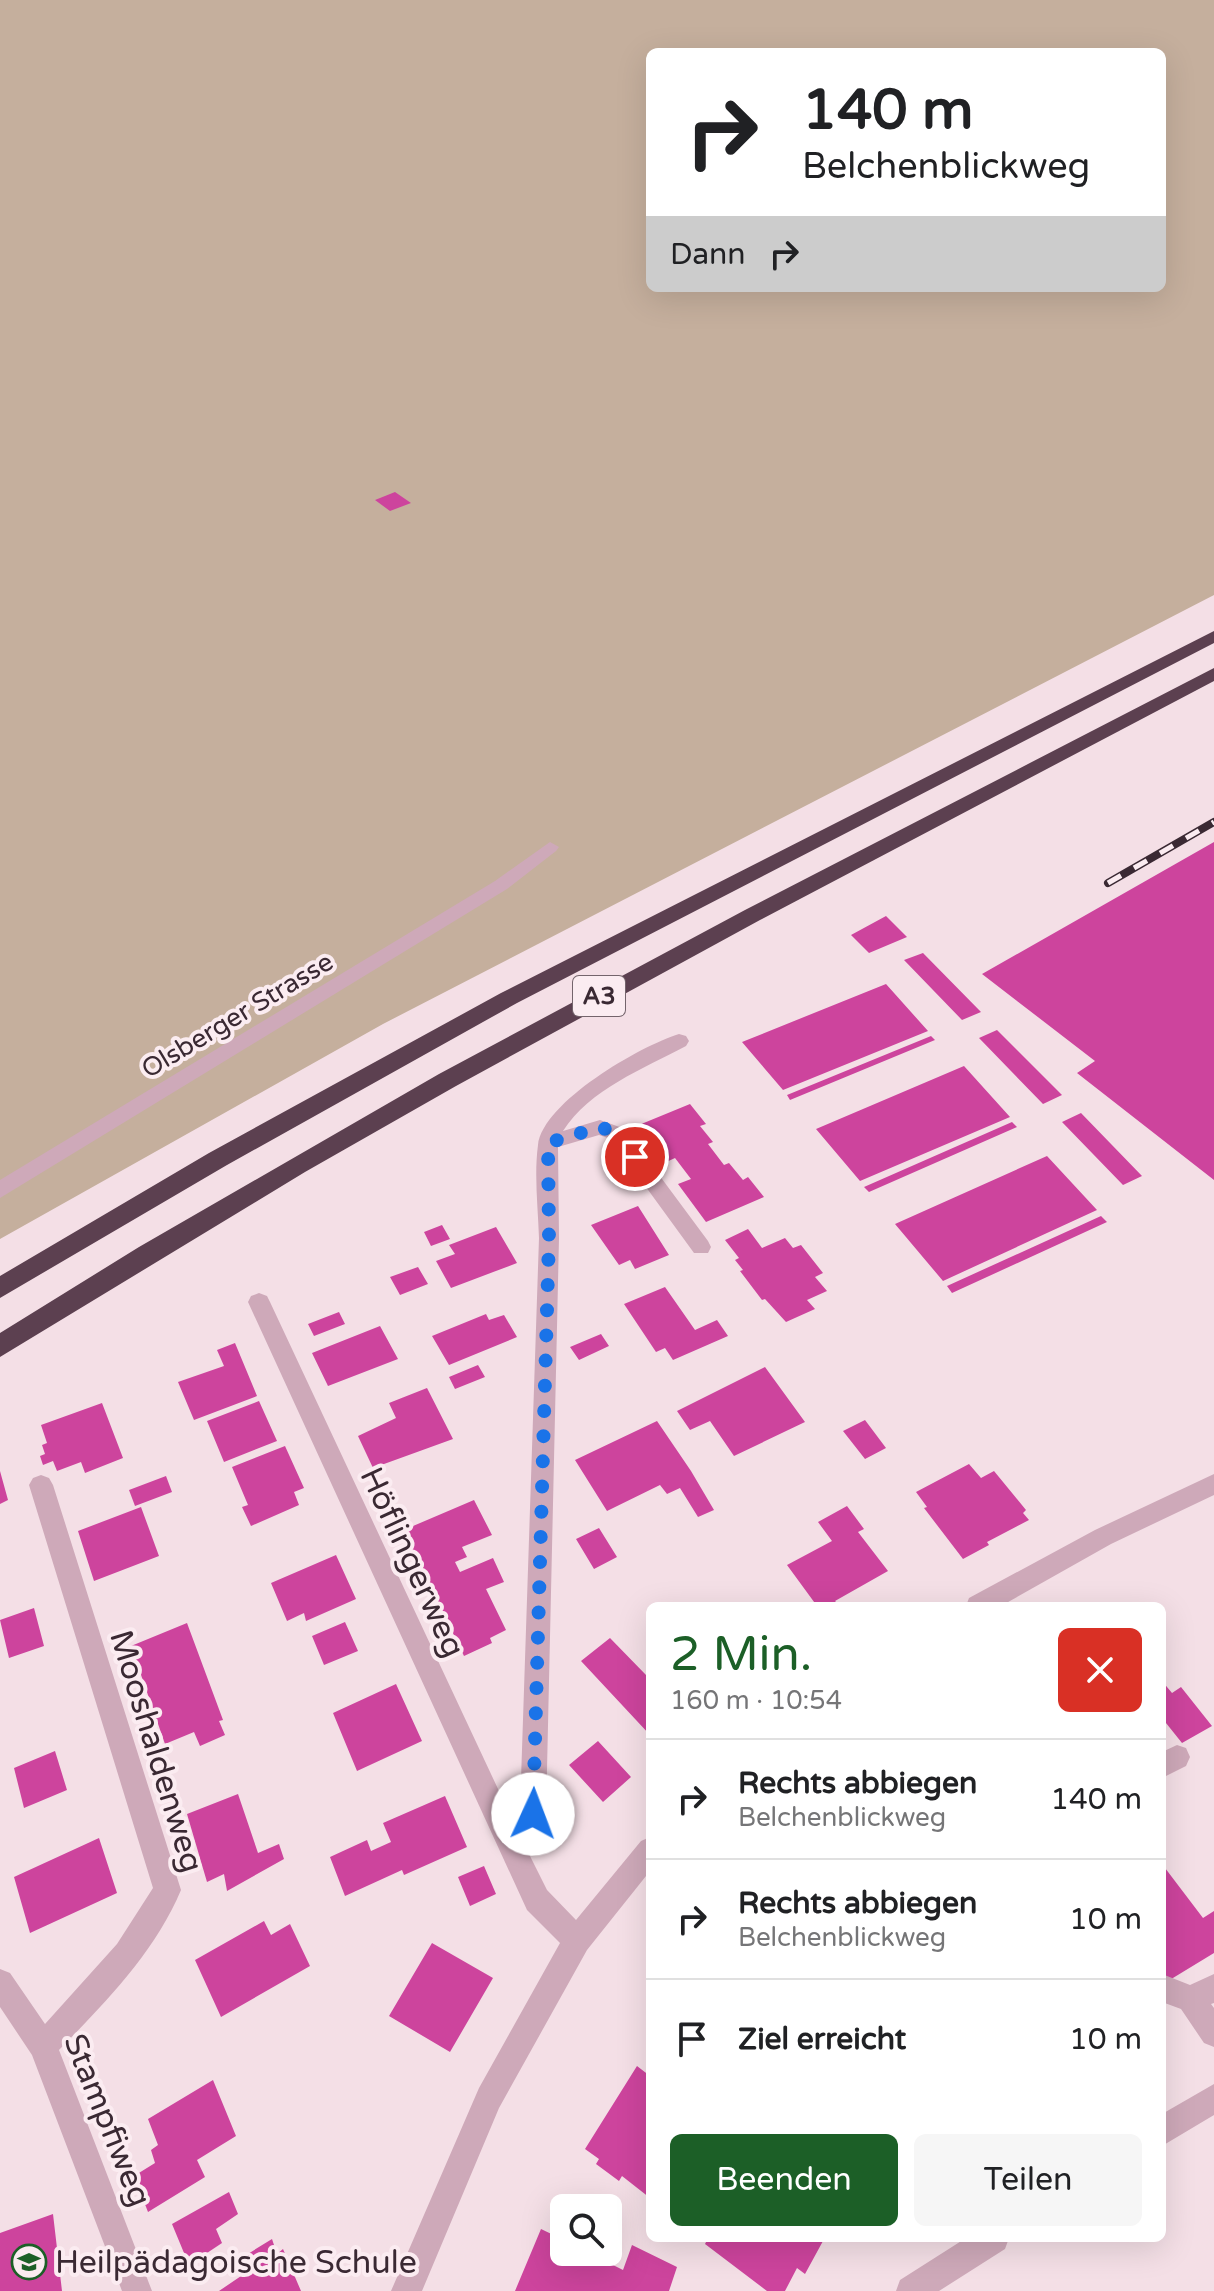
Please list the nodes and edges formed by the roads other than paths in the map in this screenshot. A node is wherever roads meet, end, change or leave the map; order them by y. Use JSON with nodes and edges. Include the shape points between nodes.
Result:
{"nodes":[{"id":1,"x":1214,"y":636,"type":"edge"},
{"id":2,"x":1214,"y":674,"type":"edge"},
{"id":3,"x":550,"y":847,"type":"dead end"},
{"id":4,"x":679,"y":1041,"type":"dead end"},
{"id":5,"x":548,"y":1143,"type":"junction"},
{"id":6,"x":0,"y":1190,"type":"edge"},
{"id":7,"x":701,"y":1247,"type":"dead end"},
{"id":8,"x":0,"y":1288,"type":"edge"},
{"id":9,"x":259,"y":1302,"type":"dead end"},
{"id":10,"x":0,"y":1346,"type":"edge"},
{"id":11,"x":1214,"y":1484,"type":"edge"},
{"id":12,"x":41,"y":1485,"type":"dead end"},
{"id":13,"x":985,"y":1602,"type":"edge"},
{"id":14,"x":511,"y":1847,"type":"junction"},
{"id":15,"x":646,"y":1855,"type":"edge"},
{"id":16,"x":577,"y":1940,"type":"junction"},
{"id":17,"x":0,"y":1983,"type":"edge"},
{"id":18,"x":1166,"y":1989,"type":"edge"},
{"id":19,"x":1203,"y":1994,"type":"edge"},
{"id":20,"x":1214,"y":2033,"type":"edge"},
{"id":21,"x":43,"y":2046,"type":"junction"},
{"id":22,"x":1214,"y":2098,"type":"edge"},
{"id":23,"x":1166,"y":2128,"type":"edge"},
{"id":24,"x":988,"y":2242,"type":"edge"},
{"id":25,"x":137,"y":2291,"type":"edge"},
{"id":26,"x":406,"y":2291,"type":"edge"},
{"id":27,"x":911,"y":2291,"type":"edge"}],
"edges":[{"from":1,"to":8,"type":"highway","number":"A3","via":[[482,1012]]},
{"from":2,"to":10,"type":"highway","number":"A3","via":[[471,1066],[239,1199]]},
{"from":3,"to":6,"type":"street","name":"Olsberger Strasse","via":[[501,885]]},
{"from":4,"to":5,"type":"street","via":[[569,1106]]},
{"from":5,"to":7,"type":"street","via":[[600,1127],[618,1134]]},
{"from":5,"to":14,"type":"street","via":[[533,1814]]},
{"from":9,"to":14,"type":"street","name":"Höflingerweg"},
{"from":11,"to":13,"type":"street"},
{"from":12,"to":21,"type":"street","name":"Mooshaldenweg","via":[[167,1890],[149,1927]]},
{"from":14,"to":16,"type":"street","name":"Höflingerweg","via":[[537,1900]]},
{"from":15,"to":16,"type":"street"},
{"from":16,"to":26,"type":"street","via":[[489,2098]]},
{"from":17,"to":21,"type":"street","name":"Stampfiweg"},
{"from":18,"to":19,"type":"street"},
{"from":19,"to":20,"type":"street"},
{"from":21,"to":25,"type":"street","name":"Stampfiweg"},
{"from":22,"to":23,"type":"street"},
{"from":24,"to":27,"type":"street"}]}
